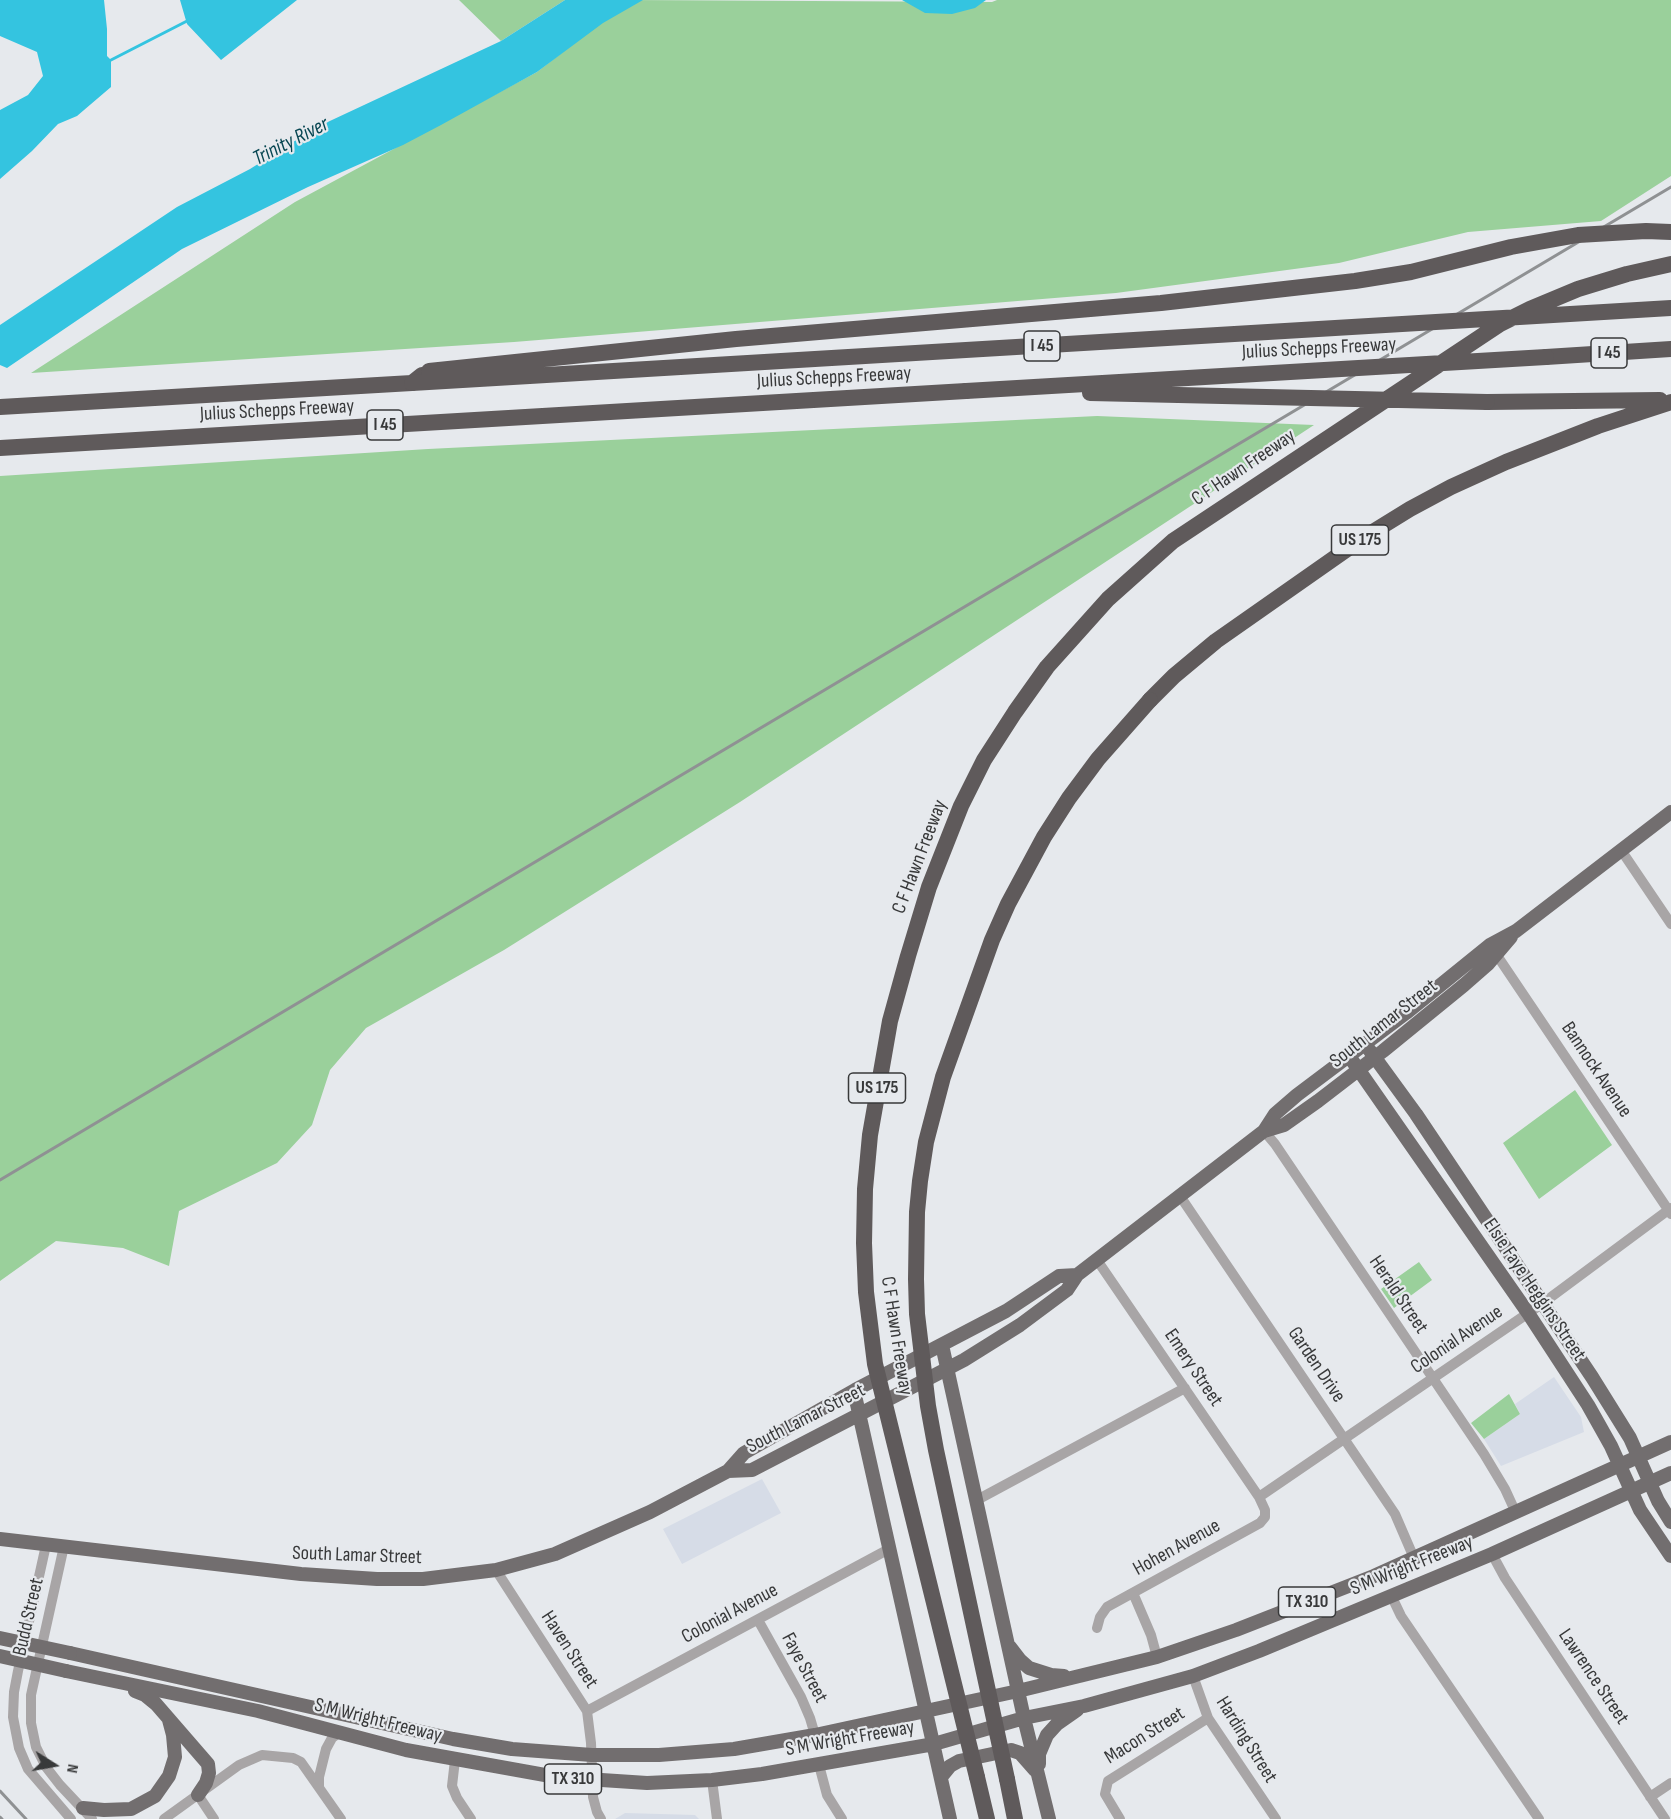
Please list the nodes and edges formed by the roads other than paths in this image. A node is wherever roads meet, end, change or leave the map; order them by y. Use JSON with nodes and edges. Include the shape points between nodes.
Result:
{"nodes":[{"id":1,"x":1671,"y":232,"type":"edge"},
{"id":2,"x":1671,"y":264,"type":"edge"},
{"id":3,"x":1671,"y":308,"type":"edge"},
{"id":4,"x":1671,"y":349,"type":"edge"},
{"id":5,"x":412,"y":383,"type":"junction"},
{"id":6,"x":966,"y":391,"type":"junction"},
{"id":7,"x":1671,"y":401,"type":"edge"},
{"id":8,"x":0,"y":407,"type":"edge"},
{"id":9,"x":0,"y":448,"type":"edge"},
{"id":10,"x":1671,"y":812,"type":"edge"},
{"id":11,"x":1621,"y":850,"type":"junction"},
{"id":12,"x":1671,"y":924,"type":"edge"},
{"id":13,"x":1493,"y":950,"type":"junction"},
{"id":14,"x":1365,"y":1044,"type":"junction"},
{"id":15,"x":1348,"y":1056,"type":"junction"},
{"id":16,"x":1375,"y":1057,"type":"junction"},
{"id":17,"x":1359,"y":1069,"type":"junction"},
{"id":18,"x":1264,"y":1131,"type":"junction"},
{"id":19,"x":1459,"y":1178,"type":"junction"},
{"id":20,"x":1442,"y":1188,"type":"junction"},
{"id":21,"x":1180,"y":1196,"type":"junction"},
{"id":22,"x":1670,"y":1211,"type":"edge"},
{"id":23,"x":1097,"y":1260,"type":"junction"},
{"id":24,"x":1077,"y":1275,"type":"junction"},
{"id":25,"x":1543,"y":1303,"type":"junction"},
{"id":26,"x":1528,"y":1313,"type":"junction"},
{"id":27,"x":942,"y":1345,"type":"junction"},
{"id":28,"x":947,"y":1368,"type":"junction"},
{"id":29,"x":1432,"y":1377,"type":"junction"},
{"id":30,"x":1185,"y":1388,"type":"junction"},
{"id":31,"x":854,"y":1391,"type":"junction"},
{"id":32,"x":859,"y":1415,"type":"junction"},
{"id":33,"x":1344,"y":1438,"type":"junction"},
{"id":34,"x":1671,"y":1442,"type":"edge"},
{"id":35,"x":1639,"y":1456,"type":"junction"},
{"id":36,"x":1620,"y":1465,"type":"junction"},
{"id":37,"x":728,"y":1472,"type":"junction"},
{"id":38,"x":1671,"y":1473,"type":"edge"},
{"id":39,"x":1650,"y":1483,"type":"junction"},
{"id":40,"x":1632,"y":1491,"type":"junction"},
{"id":41,"x":1259,"y":1497,"type":"junction"},
{"id":42,"x":977,"y":1500,"type":"junction"},
{"id":43,"x":1516,"y":1513,"type":"junction"},
{"id":44,"x":1671,"y":1522,"type":"edge"},
{"id":45,"x":0,"y":1539,"type":"edge"},
{"id":46,"x":46,"y":1545,"type":"junction"},
{"id":47,"x":64,"y":1546,"type":"junction"},
{"id":48,"x":889,"y":1549,"type":"junction"},
{"id":49,"x":1492,"y":1554,"type":"junction"},
{"id":50,"x":1671,"y":1556,"type":"edge"},
{"id":51,"x":1414,"y":1558,"type":"junction"},
{"id":52,"x":496,"y":1570,"type":"junction"},
{"id":53,"x":1133,"y":1593,"type":"junction"},
{"id":54,"x":1391,"y":1595,"type":"junction"},
{"id":55,"x":758,"y":1620,"type":"junction"},
{"id":56,"x":1097,"y":1628,"type":"dead end"},
{"id":57,"x":0,"y":1638,"type":"edge"},
{"id":58,"x":1008,"y":1643,"type":"junction"},
{"id":59,"x":0,"y":1656,"type":"edge"},
{"id":60,"x":1157,"y":1657,"type":"junction"},
{"id":61,"x":66,"y":1671,"type":"junction"},
{"id":62,"x":1193,"y":1676,"type":"junction"},
{"id":63,"x":1078,"y":1677,"type":"junction"},
{"id":64,"x":1018,"y":1691,"type":"junction"},
{"id":65,"x":1084,"y":1706,"type":"junction"},
{"id":66,"x":587,"y":1711,"type":"junction"},
{"id":67,"x":926,"y":1711,"type":"junction"},
{"id":68,"x":167,"y":1715,"type":"junction"},
{"id":69,"x":1024,"y":1718,"type":"junction"},
{"id":70,"x":1208,"y":1718,"type":"junction"},
{"id":71,"x":340,"y":1732,"type":"junction"},
{"id":72,"x":815,"y":1735,"type":"junction"},
{"id":73,"x":934,"y":1743,"type":"junction"},
{"id":74,"x":592,"y":1755,"type":"junction"},
{"id":75,"x":455,"y":1760,"type":"junction"},
{"id":76,"x":819,"y":1765,"type":"junction"},
{"id":77,"x":941,"y":1777,"type":"junction"},
{"id":78,"x":1040,"y":1777,"type":"junction"},
{"id":79,"x":712,"y":1780,"type":"junction"},
{"id":80,"x":592,"y":1781,"type":"junction"},
{"id":81,"x":1671,"y":1783,"type":"edge"},
{"id":82,"x":319,"y":1787,"type":"junction"},
{"id":83,"x":198,"y":1795,"type":"junction"},
{"id":84,"x":1650,"y":1797,"type":"junction"},
{"id":85,"x":87,"y":1814,"type":"edge"},
{"id":86,"x":1662,"y":1818,"type":"edge"},
{"id":87,"x":71,"y":1819,"type":"edge"},
{"id":88,"x":164,"y":1819,"type":"edge"},
{"id":89,"x":214,"y":1819,"type":"edge"},
{"id":90,"x":341,"y":1819,"type":"edge"},
{"id":91,"x":471,"y":1819,"type":"edge"},
{"id":92,"x":601,"y":1819,"type":"edge"},
{"id":93,"x":717,"y":1819,"type":"edge"},
{"id":94,"x":842,"y":1819,"type":"edge"},
{"id":95,"x":950,"y":1819,"type":"edge"},
{"id":96,"x":987,"y":1819,"type":"edge"},
{"id":97,"x":1015,"y":1819,"type":"edge"},
{"id":98,"x":1049,"y":1819,"type":"edge"},
{"id":99,"x":1120,"y":1819,"type":"edge"},
{"id":100,"x":1276,"y":1819,"type":"edge"},
{"id":101,"x":1539,"y":1819,"type":"edge"}],
"edges":[{"from":1,"to":5,"type":"highway","bridge":true,"via":[[1578,235],[1355,281],[1092,310],[855,328],[429,370]]},
{"from":2,"to":96,"type":"highway","name":"C F Hawn Freeway","number":"US 175","bridge":true,"via":[[1578,290],[1500,324],[1173,541],[1108,599],[1047,667],[984,760],[961,806],[929,887],[891,1021],[870,1135],[864,1243],[875,1364]]},
{"from":3,"to":5,"type":"highway","name":"Julius Schepps Freeway","number":"I 45","bridge":true},
{"from":4,"to":6,"type":"highway","name":"Julius Schepps Freeway","number":"I 45","bridge":true},
{"from":5,"to":8,"type":"highway","name":"Julius Schepps Freeway","number":"I 45"},
{"from":6,"to":7,"type":"highway","bridge":true,"via":[[1487,402]]},
{"from":6,"to":9,"type":"highway","name":"Julius Schepps Freeway","number":"I 45"},
{"from":7,"to":97,"type":"highway","name":"C F Hawn Freeway","number":"US 175","bridge":true,"via":[[1598,426],[1451,487],[1363,538],[1216,641],[1174,676],[1104,751],[1068,798],[1008,904],[943,1077],[926,1142],[920,1181],[916,1279],[917,1314],[936,1450]]},
{"from":10,"to":11,"type":"main road","name":"South Lamar Street"},
{"from":11,"to":12,"type":"street"},
{"from":11,"to":13,"type":"main road","name":"South Lamar Street"},
{"from":13,"to":14,"type":"main road","name":"South Lamar Street"},
{"from":13,"to":16,"type":"main road","name":"South Lamar Street","via":[[1464,985]]},
{"from":13,"to":22,"type":"street","name":"Bannock Avenue"},
{"from":14,"to":15,"type":"main road","name":"South Lamar Street"},
{"from":14,"to":16,"type":"main road","name":"Elsie Faye Heggins Street"},
{"from":15,"to":17,"type":"main road","name":"Elsie Faye Heggins Street"},
{"from":15,"to":18,"type":"main road","name":"South Lamar Street","via":[[1275,1114]]},
{"from":16,"to":17,"type":"main road","name":"South Lamar Street"},
{"from":16,"to":19,"type":"main road","name":"Elsie Faye Heggins Street"},
{"from":17,"to":18,"type":"main road","name":"South Lamar Street","via":[[1284,1125]]},
{"from":17,"to":20,"type":"main road","name":"Elsie Faye Heggins Street"},
{"from":18,"to":21,"type":"main road","name":"South Lamar Street"},
{"from":18,"to":29,"type":"street","name":"Herald Street"},
{"from":19,"to":20,"type":"main road"},
{"from":19,"to":25,"type":"main road","name":"Elsie Faye Heggins Street"},
{"from":20,"to":26,"type":"main road","name":"Elsie Faye Heggins Street"},
{"from":21,"to":23,"type":"main road","name":"South Lamar Street"},
{"from":21,"to":33,"type":"street","name":"Garden Drive"},
{"from":22,"to":25,"type":"street","name":"Colonial Avenue"},
{"from":23,"to":24,"type":"main road","name":"South Lamar Street"},
{"from":23,"to":30,"type":"street","name":"Emery Street"},
{"from":24,"to":27,"type":"main road","name":"South Lamar Street","via":[[1059,1276],[1006,1311]]},
{"from":24,"to":28,"type":"main road","name":"South Lamar Street","via":[[1067,1290],[1042,1309],[998,1340]]},
{"from":25,"to":26,"type":"street","name":"Colonial Avenue"},
{"from":25,"to":35,"type":"main road","name":"Elsie Faye Heggins Street"},
{"from":26,"to":29,"type":"street","name":"Colonial Avenue"},
{"from":26,"to":36,"type":"main road","name":"Elsie Faye Heggins Street","via":[[1588,1405]]},
{"from":27,"to":28,"type":"main road"},
{"from":27,"to":31,"type":"main road","name":"South Lamar Street"},
{"from":28,"to":32,"type":"main road","name":"South Lamar Street"},
{"from":28,"to":42,"type":"main road"},
{"from":29,"to":33,"type":"street","name":"Colonial Avenue"},
{"from":29,"to":43,"type":"street","name":"Herald Street","via":[[1506,1489]]},
{"from":30,"to":41,"type":"street","name":"Emery Street"},
{"from":30,"to":42,"type":"street"},
{"from":31,"to":32,"type":"main road"},
{"from":31,"to":37,"type":"main road","name":"South Lamar Street","via":[[744,1453]]},
{"from":32,"to":37,"type":"main road","name":"South Lamar Street","via":[[752,1470]]},
{"from":32,"to":48,"type":"main road"},
{"from":33,"to":41,"type":"street","name":"Colonial Avenue"},
{"from":33,"to":51,"type":"street","name":"Garden Drive","via":[[1395,1514]]},
{"from":34,"to":35,"type":"main road","name":"S M Wright Freeway","number":"TX 310"},
{"from":35,"to":36,"type":"main road","name":"S M Wright Freeway","number":"TX 310"},
{"from":35,"to":39,"type":"main road","name":"Elsie Faye Heggins Street"},
{"from":36,"to":40,"type":"main road","name":"Elsie Faye Heggins Street"},
{"from":36,"to":43,"type":"main road","name":"S M Wright Freeway","number":"TX 310"},
{"from":37,"to":52,"type":"main road","name":"South Lamar Street","via":[[586,1542]]},
{"from":38,"to":39,"type":"main road","name":"S M Wright Freeway","number":"TX 310"},
{"from":39,"to":40,"type":"main road","name":"S M Wright Freeway","number":"TX 310"},
{"from":39,"to":44,"type":"main road","name":"Elsie Faye Heggins Street"},
{"from":40,"to":49,"type":"main road","name":"S M Wright Freeway","number":"TX 310"},
{"from":40,"to":50,"type":"main road","name":"Elsie Faye Heggins Street"},
{"from":41,"to":53,"type":"street","name":"Hohen Avenue","via":[[1265,1510],[1260,1523]]},
{"from":42,"to":58,"type":"main road"},
{"from":43,"to":51,"type":"main road","name":"S M Wright Freeway","number":"TX 310"},
{"from":45,"to":46,"type":"main road","name":"South Lamar Street"},
{"from":46,"to":47,"type":"main road","name":"South Lamar Street"},
{"from":46,"to":87,"type":"street","name":"Budd Street","via":[[18,1671],[13,1717],[28,1769]]},
{"from":47,"to":52,"type":"main road","name":"South Lamar Street","via":[[301,1575],[377,1580]]},
{"from":47,"to":85,"type":"street","name":"Budd Street","via":[[31,1695],[31,1723],[36,1748],[46,1767]]},
{"from":48,"to":55,"type":"street","name":"Colonial Avenue"},
{"from":48,"to":67,"type":"main road"},
{"from":49,"to":54,"type":"main road","name":"S M Wright Freeway","number":"TX 310"},
{"from":49,"to":84,"type":"street","name":"Lawrence Street"},
{"from":51,"to":60,"type":"main road","name":"S M Wright Freeway","number":"TX 310","via":[[1287,1611]]},
{"from":52,"to":66,"type":"street","name":"Haven Street"},
{"from":53,"to":56,"type":"street","name":"Hohen Avenue","via":[[1107,1607]]},
{"from":53,"to":60,"type":"street"},
{"from":54,"to":62,"type":"main road","name":"S M Wright Freeway","number":"TX 310"},
{"from":54,"to":101,"type":"street","via":[[1401,1616]]},
{"from":55,"to":66,"type":"street","name":"Colonial Avenue"},
{"from":55,"to":72,"type":"street","name":"Faye Street","via":[[801,1697]]},
{"from":57,"to":74,"type":"main road","name":"S M Wright Freeway","number":"TX 310","bridge":true,"via":[[453,1738],[512,1749]]},
{"from":58,"to":63,"type":"main road","via":[[1029,1668]]},
{"from":58,"to":64,"type":"main road"},
{"from":59,"to":61,"type":"main road","name":"S M Wright Freeway","number":"TX 310","bridge":true},
{"from":60,"to":63,"type":"main road","name":"S M Wright Freeway","number":"TX 310"},
{"from":61,"to":68,"type":"main road","via":[[144,1695]]},
{"from":61,"to":71,"type":"main road","name":"S M Wright Freeway","number":"TX 310"},
{"from":62,"to":65,"type":"main road","name":"S M Wright Freeway","number":"TX 310"},
{"from":62,"to":70,"type":"street","name":"Harding Street"},
{"from":63,"to":64,"type":"main road","name":"S M Wright Freeway","number":"TX 310"},
{"from":64,"to":67,"type":"main road","name":"S M Wright Freeway","number":"TX 310"},
{"from":64,"to":69,"type":"main road"},
{"from":65,"to":69,"type":"main road","name":"S M Wright Freeway","number":"TX 310"},
{"from":65,"to":78,"type":"main road","via":[[1047,1735],[1039,1754]]},
{"from":66,"to":74,"type":"street","name":"Haven Street"},
{"from":67,"to":72,"type":"main road","name":"S M Wright Freeway","number":"TX 310"},
{"from":67,"to":73,"type":"main road"},
{"from":68,"to":83,"type":"main road","via":[[208,1764],[206,1783]]},
{"from":68,"to":85,"type":"main road","via":[[175,1758],[170,1776],[155,1796],[131,1809]]},
{"from":69,"to":73,"type":"main road","name":"S M Wright Freeway","number":"TX 310"},
{"from":69,"to":78,"type":"main road"},
{"from":70,"to":99,"type":"street","name":"Macon Street","via":[[1108,1781],[1105,1794]]},
{"from":70,"to":100,"type":"street","name":"Harding Street"},
{"from":71,"to":75,"type":"main road","name":"S M Wright Freeway","number":"TX 310"},
{"from":71,"to":82,"type":"street","via":[[326,1749]]},
{"from":72,"to":74,"type":"main road","name":"S M Wright Freeway","number":"TX 310","via":[[707,1752]]},
{"from":73,"to":76,"type":"main road","name":"S M Wright Freeway","number":"TX 310"},
{"from":73,"to":77,"type":"main road"},
{"from":74,"to":80,"type":"street","name":"Haven Street"},
{"from":75,"to":80,"type":"main road","name":"S M Wright Freeway","number":"TX 310"},
{"from":75,"to":91,"type":"street","via":[[452,1786]]},
{"from":76,"to":79,"type":"main road","name":"S M Wright Freeway","number":"TX 310"},
{"from":76,"to":94,"type":"street","via":[[827,1795]]},
{"from":77,"to":78,"type":"main road","via":[[959,1761],[1011,1750],[1020,1753]]},
{"from":77,"to":95,"type":"main road"},
{"from":78,"to":98,"type":"main road"},
{"from":79,"to":80,"type":"main road","name":"S M Wright Freeway","number":"TX 310"},
{"from":79,"to":93,"type":"street"},
{"from":80,"to":92,"type":"street","name":"Haven Street","via":[[594,1805]]},
{"from":81,"to":84,"type":"street"},
{"from":82,"to":83,"type":"street","via":[[297,1760],[262,1755],[239,1765]]},
{"from":82,"to":90,"type":"street"},
{"from":83,"to":88,"type":"street"},
{"from":83,"to":89,"type":"street"},
{"from":84,"to":86,"type":"street","name":"Lawrence Street"}]}
